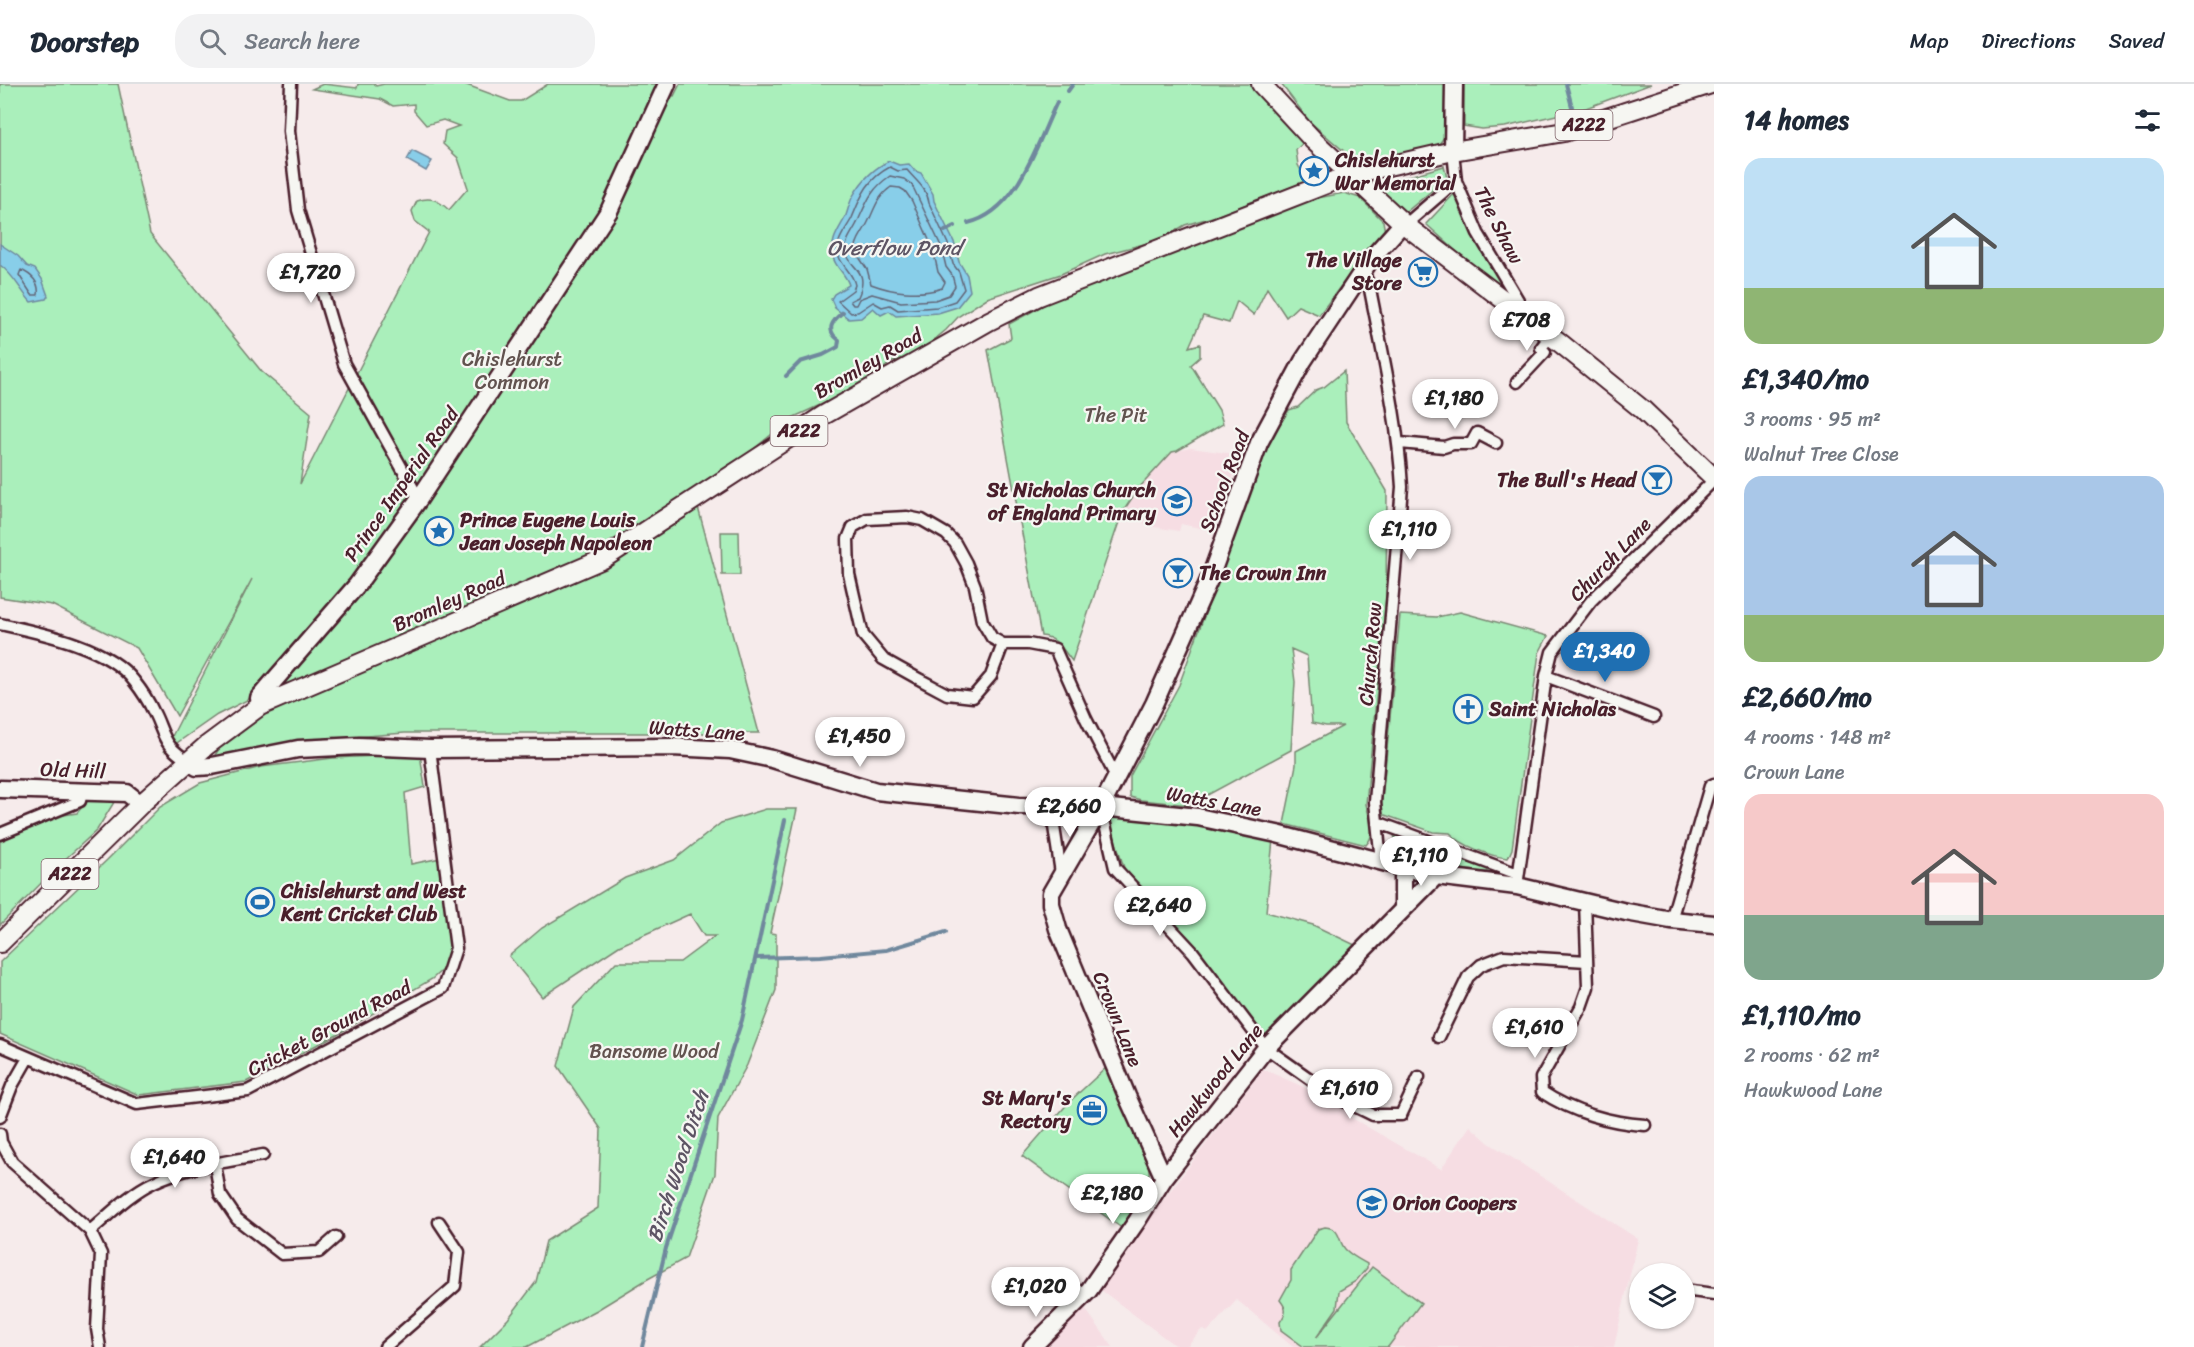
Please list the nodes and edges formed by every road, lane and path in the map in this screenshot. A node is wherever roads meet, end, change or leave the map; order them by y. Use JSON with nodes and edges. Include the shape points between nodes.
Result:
{"nodes":[{"id":1,"x":291,"y":84,"type":"edge"},
{"id":2,"x":667,"y":84,"type":"edge"},
{"id":3,"x":1261,"y":84,"type":"edge"},
{"id":4,"x":1454,"y":84,"type":"edge"},
{"id":5,"x":1711,"y":84,"type":"edge"},
{"id":6,"x":1453,"y":151,"type":"junction"},
{"id":7,"x":1349,"y":175,"type":"junction"},
{"id":8,"x":1456,"y":181,"type":"junction"},
{"id":9,"x":1404,"y":224,"type":"junction"},
{"id":10,"x":1362,"y":273,"type":"junction"},
{"id":11,"x":1519,"y":313,"type":"junction"},
{"id":12,"x":1550,"y":336,"type":"junction"},
{"id":13,"x":1516,"y":382,"type":"dead end"},
{"id":14,"x":1400,"y":443,"type":"junction"},
{"id":15,"x":1496,"y":443,"type":"dead end"},
{"id":16,"x":1713,"y":475,"type":"edge"},
{"id":17,"x":419,"y":499,"type":"junction"},
{"id":18,"x":0,"y":624,"type":"edge"},
{"id":19,"x":1003,"y":644,"type":"junction"},
{"id":20,"x":1546,"y":676,"type":"junction"},
{"id":21,"x":260,"y":706,"type":"junction"},
{"id":22,"x":1654,"y":717,"type":"dead end"},
{"id":23,"x":430,"y":749,"type":"junction"},
{"id":24,"x":188,"y":761,"type":"junction"},
{"id":25,"x":1116,"y":777,"type":"junction"},
{"id":26,"x":1714,"y":784,"type":"edge"},
{"id":27,"x":0,"y":789,"type":"edge"},
{"id":28,"x":82,"y":792,"type":"junction"},
{"id":29,"x":141,"y":804,"type":"junction"},
{"id":30,"x":1052,"y":807,"type":"junction"},
{"id":31,"x":1101,"y":807,"type":"junction"},
{"id":32,"x":1377,"y":822,"type":"junction"},
{"id":33,"x":0,"y":834,"type":"edge"},
{"id":34,"x":1381,"y":861,"type":"junction"},
{"id":35,"x":1403,"y":867,"type":"junction"},
{"id":36,"x":1061,"y":873,"type":"junction"},
{"id":37,"x":1436,"y":876,"type":"junction"},
{"id":38,"x":1517,"y":880,"type":"junction"},
{"id":39,"x":1585,"y":902,"type":"junction"},
{"id":40,"x":1403,"y":908,"type":"junction"},
{"id":41,"x":1671,"y":920,"type":"junction"},
{"id":42,"x":1714,"y":924,"type":"edge"},
{"id":43,"x":0,"y":943,"type":"edge"},
{"id":44,"x":1587,"y":962,"type":"junction"},
{"id":45,"x":1439,"y":1037,"type":"dead end"},
{"id":46,"x":0,"y":1045,"type":"edge"},
{"id":47,"x":1266,"y":1048,"type":"junction"},
{"id":48,"x":28,"y":1058,"type":"junction"},
{"id":49,"x":1419,"y":1077,"type":"dead end"},
{"id":50,"x":0,"y":1117,"type":"edge"},
{"id":51,"x":1646,"y":1125,"type":"dead end"},
{"id":52,"x":0,"y":1134,"type":"edge"},
{"id":53,"x":263,"y":1155,"type":"dead end"},
{"id":54,"x":214,"y":1164,"type":"junction"},
{"id":55,"x":1164,"y":1178,"type":"junction"},
{"id":56,"x":439,"y":1222,"type":"dead end"},
{"id":57,"x":90,"y":1231,"type":"junction"},
{"id":58,"x":336,"y":1237,"type":"dead end"},
{"id":59,"x":1695,"y":1291,"type":"edge"},
{"id":60,"x":1714,"y":1294,"type":"edge"},
{"id":61,"x":100,"y":1347,"type":"edge"},
{"id":62,"x":385,"y":1347,"type":"edge"},
{"id":63,"x":1032,"y":1347,"type":"edge"}],
"edges":[{"from":1,"to":17,"type":"street","via":[[289,131],[298,210],[344,364]]},
{"from":2,"to":17,"type":"main road","name":"Prince Imperial Road","via":[[609,211]]},
{"from":3,"to":7,"type":"main road"},
{"from":4,"to":6,"type":"main road"},
{"from":5,"to":6,"type":"main road","number":"A222","via":[[1564,132]]},
{"from":6,"to":7,"type":"main road","number":"A222"},
{"from":6,"to":8,"type":"street","name":"The Shaw"},
{"from":7,"to":9,"type":"main road"},
{"from":7,"to":21,"type":"main road","name":"Bromley Road","number":"A222","via":[[1039,296],[824,415],[603,559]]},
{"from":8,"to":9,"type":"street"},
{"from":8,"to":11,"type":"street","name":"The Shaw","via":[[1478,232],[1518,300]]},
{"from":9,"to":10,"type":"main road","name":"School Road","via":[[1379,248]]},
{"from":9,"to":11,"type":"main road"},
{"from":10,"to":14,"type":"street","name":"Church Row","via":[[1369,284]]},
{"from":10,"to":25,"type":"main road","name":"School Road","via":[[1303,361],[1259,443],[1210,578],[1154,704]]},
{"from":11,"to":12,"type":"main road"},
{"from":12,"to":13,"type":"street","via":[[1541,348],[1545,352]]},
{"from":12,"to":16,"type":"main road","via":[[1643,410]]},
{"from":14,"to":15,"type":"street","via":[[1444,447],[1471,444],[1477,433]]},
{"from":14,"to":32,"type":"street","name":"Church Row","via":[[1402,487],[1375,802]]},
{"from":16,"to":20,"type":"street","name":"Church Lane","via":[[1591,601],[1552,652]]},
{"from":17,"to":21,"type":"main road","name":"Prince Imperial Road","via":[[357,585],[259,698]]},
{"from":18,"to":24,"type":"street","via":[[45,634],[117,664],[134,680],[171,747]]},
{"from":19,"to":19,"type":"street","via":[[992,676],[973,697],[947,694],[883,659],[862,635],[849,574],[848,539],[853,527],[867,519],[907,517],[922,520],[946,534],[966,563],[982,621],[992,638]]},
{"from":19,"to":25,"type":"street","via":[[1055,649]]},
{"from":20,"to":22,"type":"street"},
{"from":20,"to":38,"type":"street","name":"Church Lane"},
{"from":21,"to":24,"type":"main road","name":"Bromley Road","number":"A222"},
{"from":23,"to":24,"type":"main road","name":"Watts Lane","via":[[298,749],[197,768]]},
{"from":23,"to":30,"type":"main road","name":"Watts Lane","via":[[730,750],[876,791]]},
{"from":23,"to":48,"type":"street","name":"Cricket Ground Road","via":[[456,948],[443,988],[248,1091],[137,1104]]},
{"from":24,"to":29,"type":"main road","name":"Bromley Road","number":"A222"},
{"from":25,"to":31,"type":"main road","name":"School Road"},
{"from":26,"to":41,"type":"street","via":[[1710,786]]},
{"from":27,"to":28,"type":"main road","name":"Old Hill"},
{"from":28,"to":29,"type":"main road","name":"Old Hill","via":[[127,793]]},
{"from":28,"to":33,"type":"street","via":[[80,801]]},
{"from":29,"to":43,"type":"main road","name":"Bromley Road","number":"A222"},
{"from":30,"to":31,"type":"main road","name":"Watts Lane"},
{"from":30,"to":36,"type":"street","name":"Crown Lane"},
{"from":31,"to":34,"type":"main road","name":"Watts Lane","via":[[1198,817]]},
{"from":31,"to":36,"type":"main road","name":"Crown Lane"},
{"from":31,"to":47,"type":"street","via":[[1115,868],[1193,952]]},
{"from":32,"to":34,"type":"street","name":"Church Row"},
{"from":32,"to":38,"type":"street"},
{"from":34,"to":35,"type":"main road","name":"Watts Lane"},
{"from":35,"to":37,"type":"main road","name":"Watts Lane"},
{"from":35,"to":40,"type":"main road"},
{"from":36,"to":55,"type":"main road","name":"Crown Lane","via":[[1051,893],[1058,929]]},
{"from":37,"to":38,"type":"main road","name":"Watts Lane"},
{"from":37,"to":40,"type":"main road","name":"Hawkwood Lane"},
{"from":38,"to":39,"type":"main road","name":"Watts Lane"},
{"from":39,"to":41,"type":"main road","name":"Watts Lane"},
{"from":39,"to":44,"type":"street"},
{"from":40,"to":47,"type":"main road","name":"Hawkwood Lane"},
{"from":41,"to":42,"type":"main road","name":"Watts Lane"},
{"from":44,"to":45,"type":"street","via":[[1504,956],[1481,965],[1468,977]]},
{"from":44,"to":51,"type":"street","via":[[1588,987],[1541,1078],[1542,1092],[1591,1115]]},
{"from":46,"to":48,"type":"street","name":"Cricket Ground Road"},
{"from":47,"to":49,"type":"street","via":[[1334,1096],[1373,1115],[1401,1115]]},
{"from":47,"to":55,"type":"main road","name":"Hawkwood Lane"},
{"from":48,"to":50,"type":"street"},
{"from":52,"to":57,"type":"street","via":[[12,1162]]},
{"from":53,"to":54,"type":"street"},
{"from":54,"to":57,"type":"street","via":[[153,1182]]},
{"from":54,"to":58,"type":"street","via":[[220,1194],[237,1219],[282,1254],[319,1252]]},
{"from":55,"to":63,"type":"main road","name":"Hawkwood Lane","via":[[1089,1290]]},
{"from":56,"to":62,"type":"street","via":[[459,1252],[455,1286]]},
{"from":57,"to":61,"type":"street","via":[[101,1254],[97,1329]]},
{"from":59,"to":60,"type":"street"}]}
